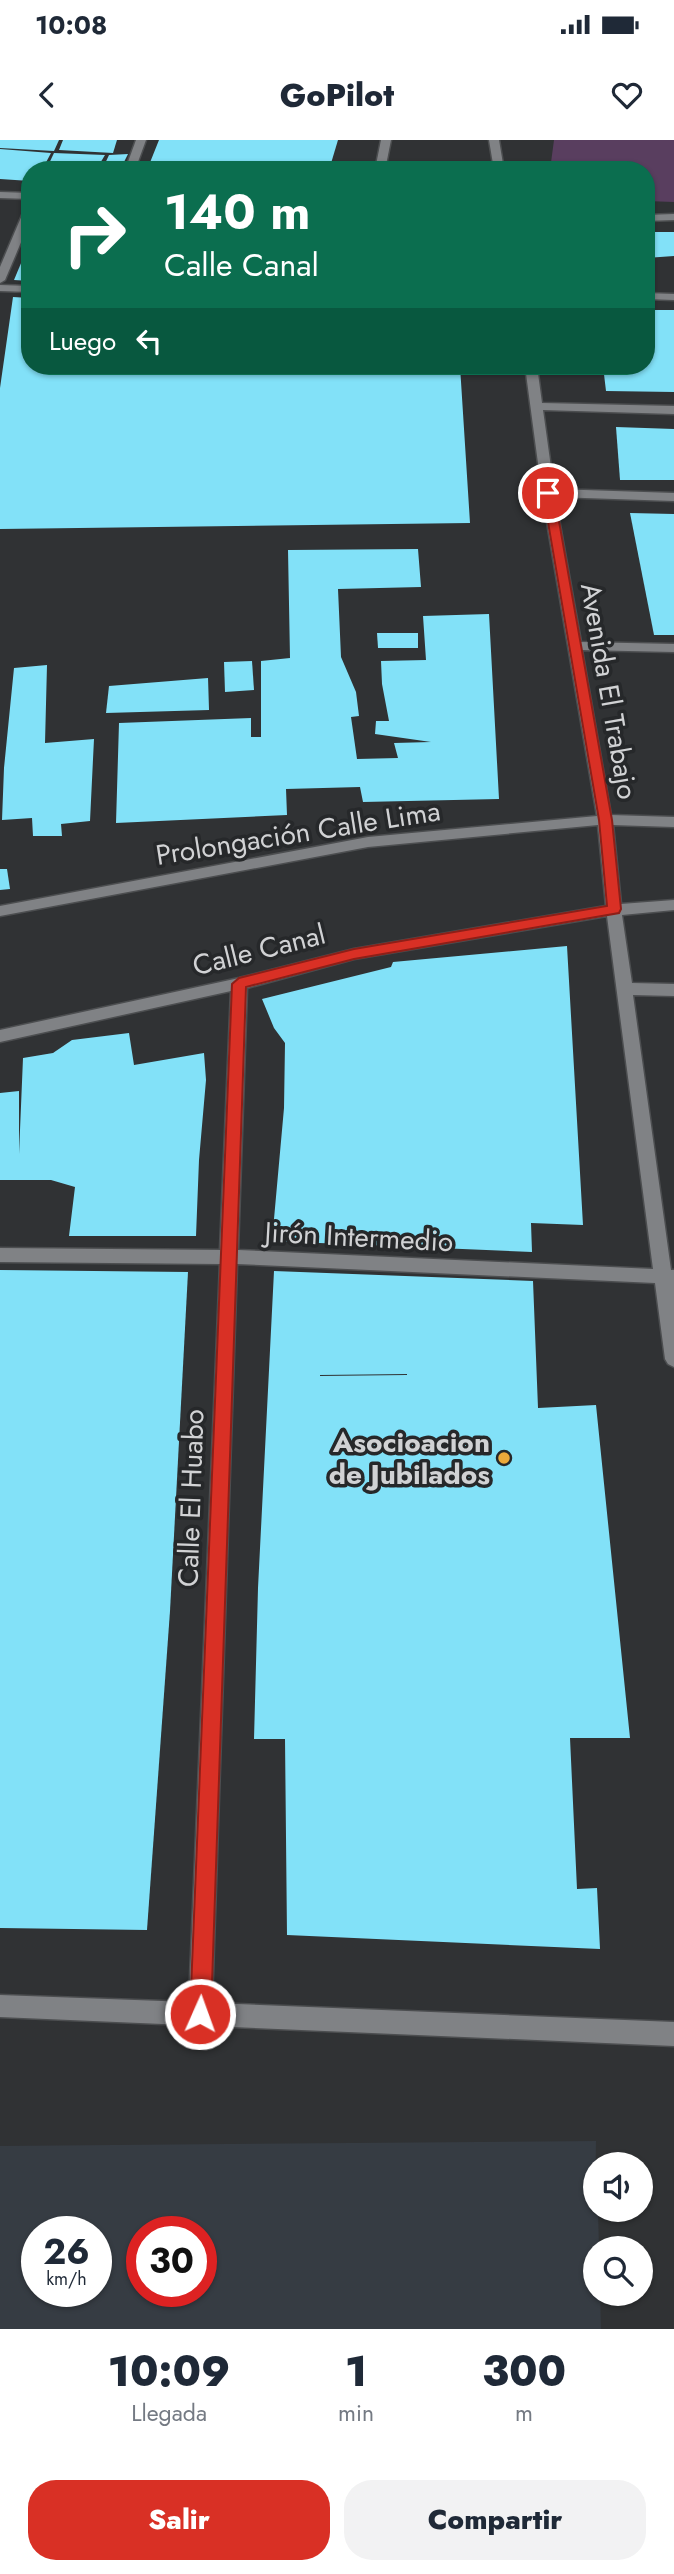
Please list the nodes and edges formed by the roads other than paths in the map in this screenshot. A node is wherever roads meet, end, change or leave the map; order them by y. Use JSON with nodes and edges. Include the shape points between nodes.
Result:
{"nodes":[{"id":1,"x":141,"y":140,"type":"edge"},
{"id":2,"x":386,"y":140,"type":"edge"},
{"id":3,"x":494,"y":140,"type":"edge"},
{"id":4,"x":133,"y":161,"type":"edge"},
{"id":5,"x":382,"y":161,"type":"edge"},
{"id":6,"x":498,"y":161,"type":"edge"},
{"id":7,"x":0,"y":195,"type":"edge"},
{"id":8,"x":21,"y":196,"type":"edge"},
{"id":9,"x":674,"y":217,"type":"edge"},
{"id":10,"x":655,"y":218,"type":"edge"},
{"id":11,"x":21,"y":230,"type":"edge"},
{"id":12,"x":0,"y":280,"type":"edge"},
{"id":13,"x":0,"y":288,"type":"edge"},
{"id":14,"x":21,"y":289,"type":"edge"},
{"id":15,"x":655,"y":296,"type":"edge"},
{"id":16,"x":674,"y":297,"type":"edge"},
{"id":17,"x":533,"y":375,"type":"edge"},
{"id":18,"x":539,"y":406,"type":"junction"},
{"id":19,"x":674,"y":410,"type":"edge"},
{"id":20,"x":548,"y":493,"type":"junction"},
{"id":21,"x":674,"y":497,"type":"edge"},
{"id":22,"x":574,"y":646,"type":"junction"},
{"id":23,"x":674,"y":648,"type":"edge"},
{"id":24,"x":605,"y":820,"type":"junction"},
{"id":25,"x":674,"y":822,"type":"edge"},
{"id":26,"x":674,"y":905,"type":"edge"},
{"id":27,"x":614,"y":909,"type":"junction"},
{"id":28,"x":0,"y":911,"type":"edge"},
{"id":29,"x":239,"y":984,"type":"junction"},
{"id":30,"x":627,"y":989,"type":"junction"},
{"id":31,"x":674,"y":990,"type":"edge"},
{"id":32,"x":0,"y":1036,"type":"edge"},
{"id":33,"x":0,"y":1255,"type":"edge"},
{"id":34,"x":228,"y":1257,"type":"junction"},
{"id":35,"x":668,"y":1277,"type":"edge"},
{"id":36,"x":674,"y":1359,"type":"edge"},
{"id":37,"x":0,"y":2006,"type":"edge"},
{"id":38,"x":200,"y":2014,"type":"junction"},
{"id":39,"x":674,"y":2034,"type":"edge"}],
"edges":[{"from":1,"to":4,"type":"street"},
{"from":2,"to":5,"type":"street"},
{"from":3,"to":6,"type":"street"},
{"from":7,"to":8,"type":"street"},
{"from":9,"to":10,"type":"street"},
{"from":11,"to":12,"type":"street"},
{"from":13,"to":14,"type":"street"},
{"from":15,"to":16,"type":"street"},
{"from":17,"to":18,"type":"street","name":"Avenida El Trabajo"},
{"from":18,"to":19,"type":"street"},
{"from":18,"to":20,"type":"street","name":"Avenida El Trabajo"},
{"from":20,"to":21,"type":"street"},
{"from":20,"to":22,"type":"street","name":"Avenida El Trabajo"},
{"from":22,"to":23,"type":"street"},
{"from":22,"to":24,"type":"street","name":"Avenida El Trabajo"},
{"from":24,"to":25,"type":"street","name":"Prolongación Calle Lima"},
{"from":24,"to":27,"type":"street","name":"Avenida El Trabajo"},
{"from":24,"to":28,"type":"street","name":"Prolongación Calle Lima","via":[[368,842]]},
{"from":26,"to":27,"type":"street","name":"Calle Canal"},
{"from":27,"to":29,"type":"street","name":"Calle Canal","via":[[354,954]]},
{"from":27,"to":30,"type":"street","name":"Avenida El Trabajo"},
{"from":29,"to":32,"type":"street","name":"Calle Canal"},
{"from":29,"to":34,"type":"street","name":"Calle El Huabo"},
{"from":30,"to":31,"type":"street"},
{"from":30,"to":35,"type":"street","name":"Avenida El Trabajo"},
{"from":33,"to":34,"type":"street","name":"Jirón Intermedio"},
{"from":34,"to":35,"type":"street","name":"Jirón Intermedio"},
{"from":34,"to":38,"type":"street","name":"Calle El Huabo"},
{"from":35,"to":36,"type":"street","name":"Avenida El Trabajo"},
{"from":37,"to":38,"type":"street"},
{"from":38,"to":39,"type":"street"}]}
